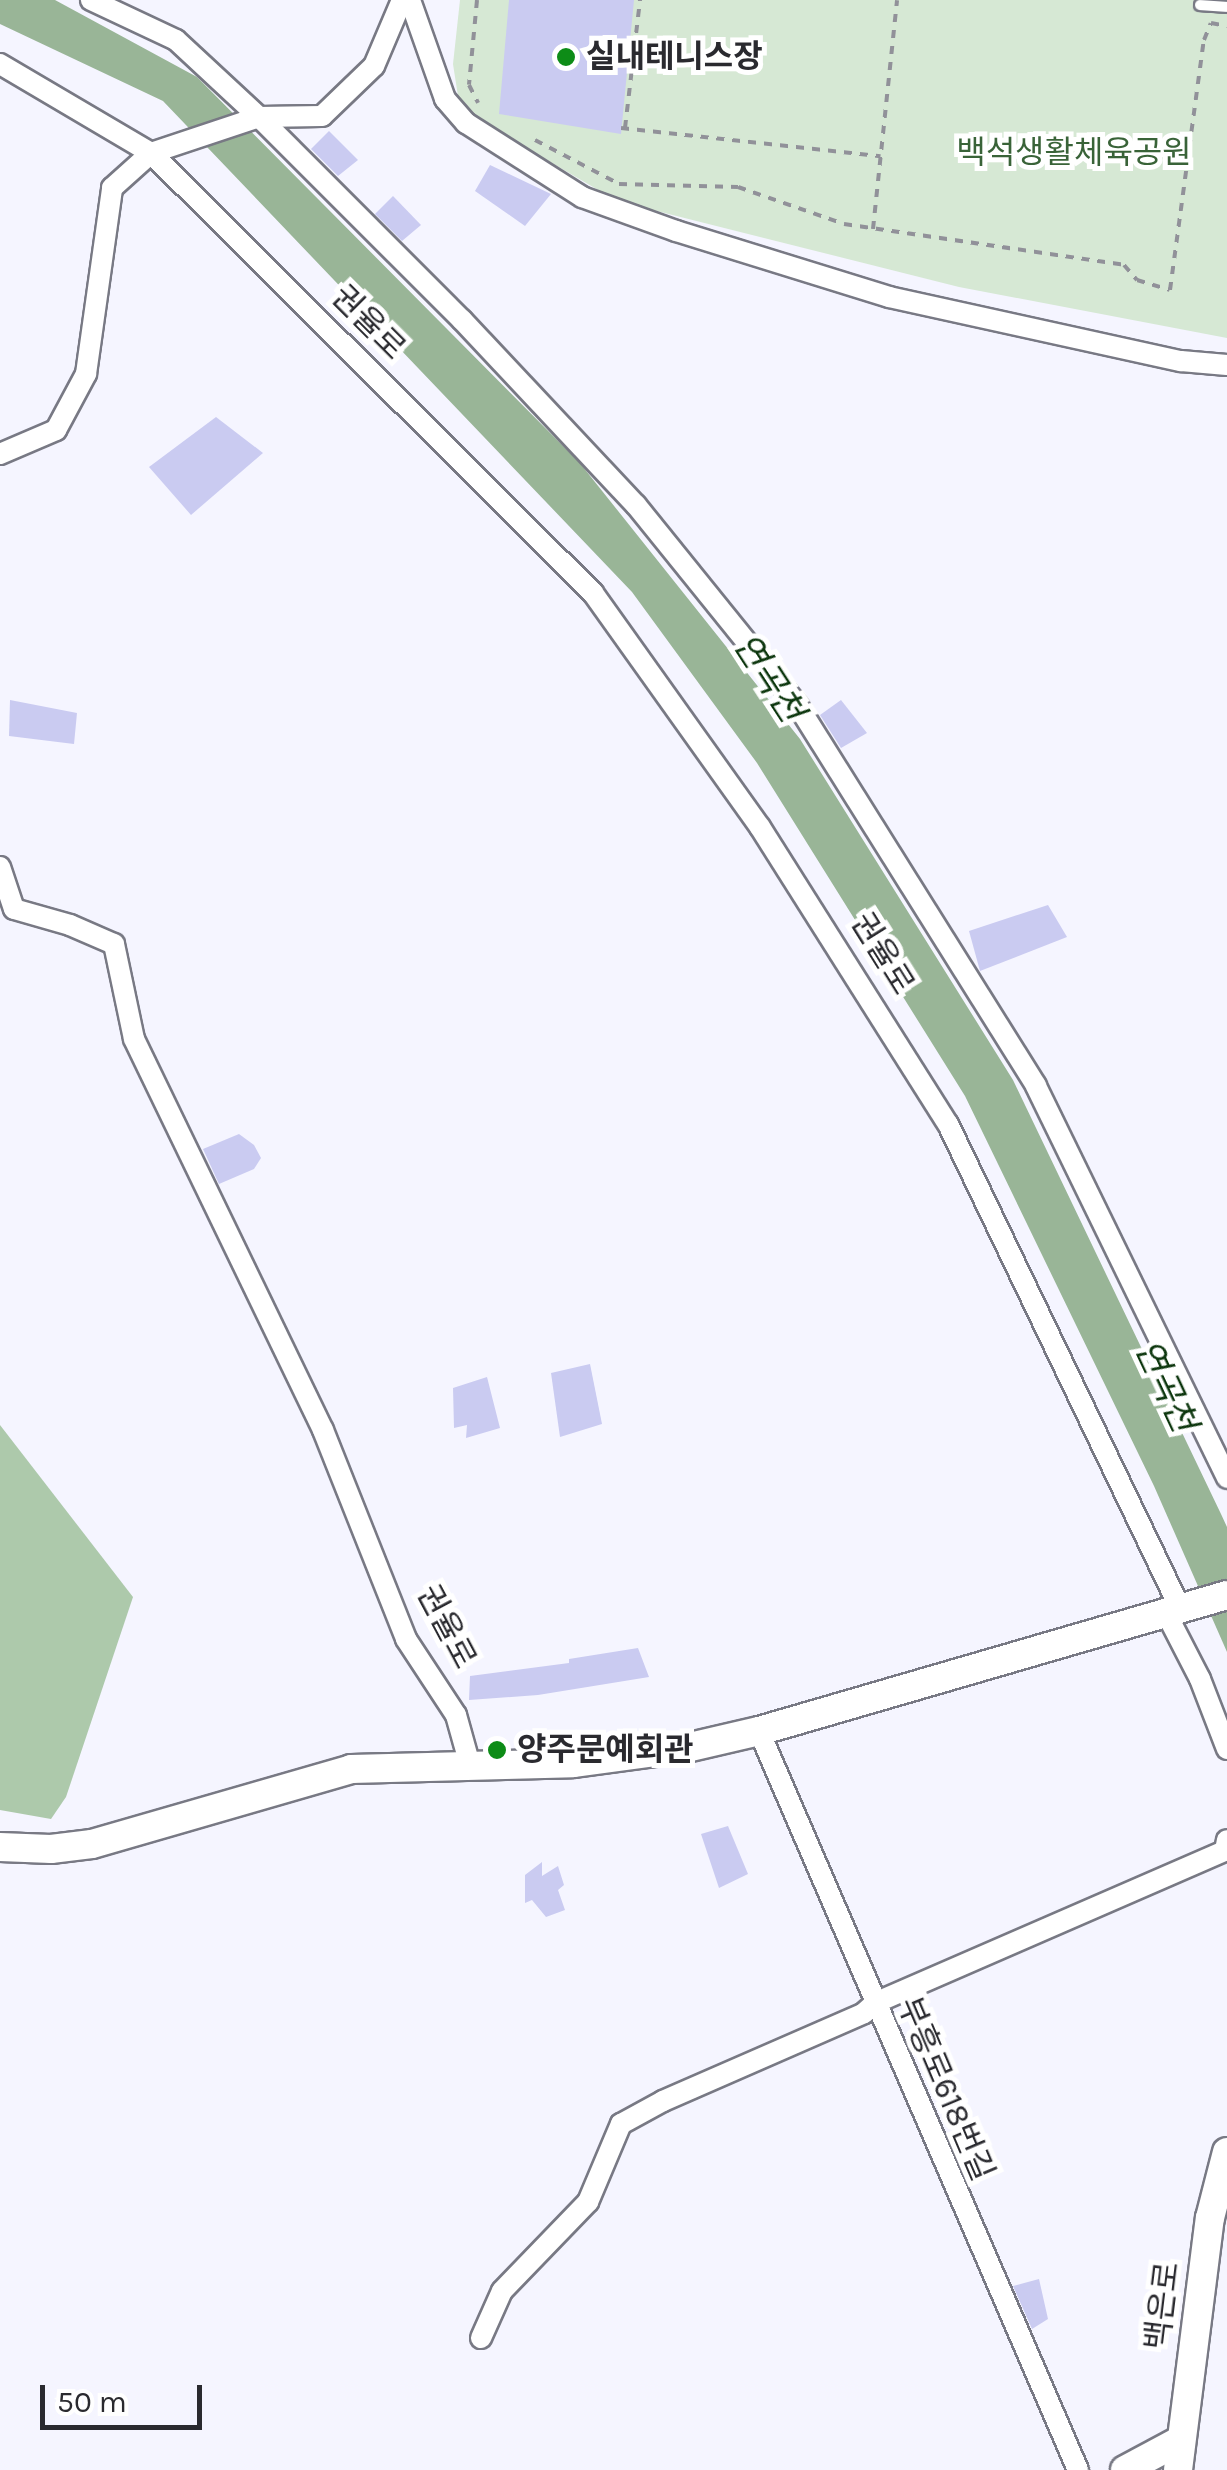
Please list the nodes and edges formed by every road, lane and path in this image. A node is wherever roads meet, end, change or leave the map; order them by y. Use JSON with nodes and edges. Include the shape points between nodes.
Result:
{"nodes":[{"id":1,"x":91,"y":0,"type":"edge"},
{"id":2,"x":402,"y":0,"type":"edge"},
{"id":3,"x":410,"y":0,"type":"edge"},
{"id":4,"x":477,"y":0,"type":"edge"},
{"id":5,"x":640,"y":0,"type":"edge"},
{"id":6,"x":897,"y":0,"type":"edge"},
{"id":7,"x":1200,"y":5,"type":"dead end"},
{"id":8,"x":1227,"y":7,"type":"edge"},
{"id":9,"x":1227,"y":26,"type":"edge"},
{"id":10,"x":0,"y":64,"type":"edge"},
{"id":11,"x":482,"y":112,"type":"dead end"},
{"id":12,"x":259,"y":118,"type":"junction"},
{"id":13,"x":534,"y":139,"type":"dead end"},
{"id":14,"x":151,"y":153,"type":"junction"},
{"id":15,"x":880,"y":156,"type":"junction"},
{"id":16,"x":872,"y":229,"type":"junction"},
{"id":17,"x":1227,"y":365,"type":"edge"},
{"id":18,"x":0,"y":454,"type":"edge"},
{"id":19,"x":0,"y":867,"type":"edge"},
{"id":20,"x":1227,"y":1478,"type":"edge"},
{"id":21,"x":1227,"y":1595,"type":"edge"},
{"id":22,"x":1174,"y":1612,"type":"junction"},
{"id":23,"x":759,"y":1732,"type":"junction"},
{"id":24,"x":1227,"y":1749,"type":"edge"},
{"id":25,"x":470,"y":1765,"type":"junction"},
{"id":26,"x":1227,"y":1840,"type":"edge"},
{"id":27,"x":0,"y":1847,"type":"edge"},
{"id":28,"x":876,"y":2004,"type":"junction"},
{"id":29,"x":1227,"y":2152,"type":"edge"},
{"id":30,"x":480,"y":2338,"type":"dead end"},
{"id":31,"x":1179,"y":2441,"type":"junction"},
{"id":32,"x":1078,"y":2470,"type":"edge"},
{"id":33,"x":1125,"y":2470,"type":"edge"},
{"id":34,"x":1178,"y":2470,"type":"edge"}],
"edges":[{"from":1,"to":12,"type":"street","name":"권율로","via":[[176,40]]},
{"from":2,"to":12,"type":"street","via":[[374,66],[322,116]]},
{"from":3,"to":17,"type":"street","via":[[445,98],[466,123],[582,197],[889,298]]},
{"from":4,"to":11,"type":"path","via":[[469,84]]},
{"from":5,"to":15,"type":"path","via":[[623,128]]},
{"from":6,"to":15,"type":"path"},
{"from":7,"to":8,"type":"lane"},
{"from":9,"to":16,"type":"path","via":[[1211,24],[1204,40],[1170,290],[1137,280],[1124,266]]},
{"from":10,"to":14,"type":"street","name":"권율로"},
{"from":12,"to":14,"type":"street"},
{"from":12,"to":20,"type":"street","name":"권율로","via":[[636,505],[798,706],[1036,1086]]},
{"from":13,"to":16,"type":"path","via":[[619,184],[738,187]]},
{"from":14,"to":18,"type":"street","via":[[112,188],[86,374],[56,430]]},
{"from":14,"to":22,"type":"street","name":"권율로","via":[[593,593],[760,826],[955,1137]]},
{"from":15,"to":16,"type":"path"},
{"from":19,"to":25,"type":"street","name":"권율로","via":[[14,909],[114,944],[134,1039],[323,1430],[406,1639],[456,1715]]},
{"from":21,"to":22,"type":"main road"},
{"from":22,"to":23,"type":"main road"},
{"from":22,"to":24,"type":"street","name":"권율로"},
{"from":23,"to":25,"type":"main road","via":[[640,1756]]},
{"from":23,"to":28,"type":"street","name":"부흥로618번길"},
{"from":25,"to":27,"type":"main road","via":[[351,1769],[92,1844]]},
{"from":26,"to":28,"type":"street","via":[[1224,1851]]},
{"from":28,"to":30,"type":"street","via":[[621,2124],[588,2202],[502,2291]]},
{"from":28,"to":32,"type":"street","name":"부흥로618번길"},
{"from":29,"to":31,"type":"main road","name":"백은로","via":[[1210,2218]]},
{"from":31,"to":33,"type":"main road"},
{"from":31,"to":34,"type":"main road","name":"백은로"}]}
